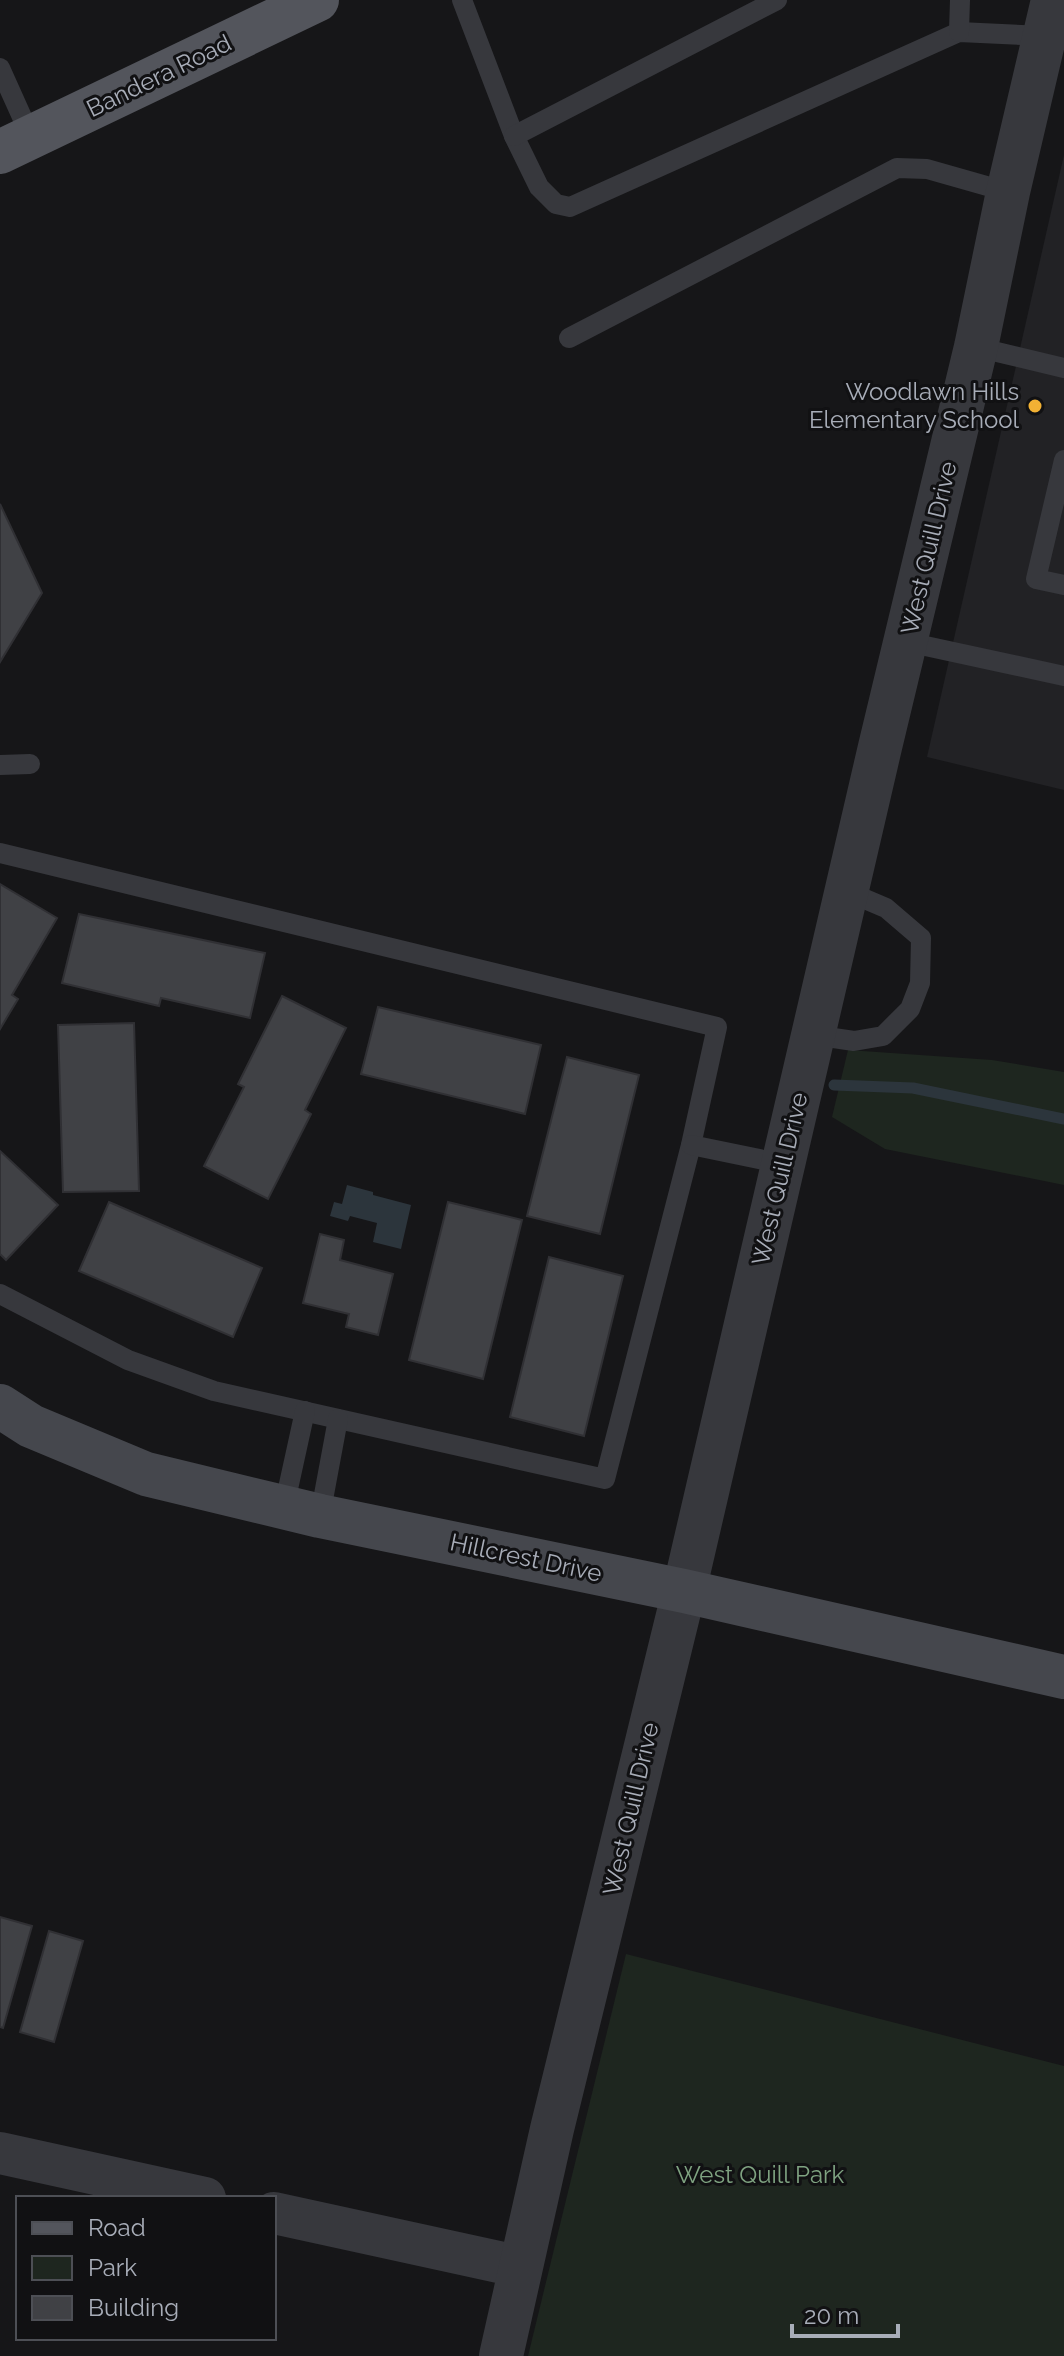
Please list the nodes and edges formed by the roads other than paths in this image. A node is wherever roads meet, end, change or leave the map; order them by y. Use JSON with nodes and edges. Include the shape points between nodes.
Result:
{"nodes":[{"id":1,"x":462,"y":0,"type":"edge"},
{"id":2,"x":777,"y":0,"type":"edge"},
{"id":3,"x":960,"y":0,"type":"edge"},
{"id":4,"x":293,"y":5,"type":"edge"},
{"id":5,"x":1049,"y":18,"type":"edge"},
{"id":6,"x":959,"y":32,"type":"junction"},
{"id":7,"x":0,"y":68,"type":"edge"},
{"id":8,"x":514,"y":136,"type":"junction"},
{"id":9,"x":16,"y":144,"type":"edge"},
{"id":10,"x":1008,"y":192,"type":"junction"},
{"id":11,"x":569,"y":338,"type":"dead end"},
{"id":12,"x":976,"y":347,"type":"junction"},
{"id":13,"x":1064,"y":368,"type":"edge"},
{"id":14,"x":1064,"y":460,"type":"edge"},
{"id":15,"x":1064,"y":585,"type":"edge"},
{"id":16,"x":907,"y":642,"type":"junction"},
{"id":17,"x":1064,"y":676,"type":"edge"},
{"id":18,"x":30,"y":764,"type":"dead end"},
{"id":19,"x":0,"y":765,"type":"edge"},
{"id":20,"x":0,"y":853,"type":"edge"},
{"id":21,"x":846,"y":891,"type":"junction"},
{"id":22,"x":813,"y":1035,"type":"junction"},
{"id":23,"x":691,"y":1145,"type":"junction"},
{"id":24,"x":783,"y":1164,"type":"junction"},
{"id":25,"x":0,"y":1294,"type":"edge"},
{"id":26,"x":0,"y":1406,"type":"edge"},
{"id":27,"x":305,"y":1411,"type":"junction"},
{"id":28,"x":338,"y":1419,"type":"junction"},
{"id":29,"x":302,"y":1512,"type":"junction"},
{"id":30,"x":684,"y":1591,"type":"junction"},
{"id":31,"x":1064,"y":1677,"type":"edge"},
{"id":32,"x":0,"y":2153,"type":"edge"},
{"id":33,"x":196,"y":2196,"type":"edge"},
{"id":34,"x":276,"y":2213,"type":"edge"},
{"id":35,"x":521,"y":2267,"type":"junction"},
{"id":36,"x":501,"y":2356,"type":"edge"}],
"edges":[{"from":1,"to":8,"type":"lane"},
{"from":2,"to":8,"type":"lane"},
{"from":3,"to":6,"type":"lane"},
{"from":4,"to":9,"type":"main road","name":"Bandera Road"},
{"from":5,"to":6,"type":"lane"},
{"from":5,"to":10,"type":"street","name":"West Quill Drive"},
{"from":6,"to":8,"type":"lane","via":[[570,207],[556,204],[539,187]]},
{"from":7,"to":9,"type":"lane"},
{"from":10,"to":11,"type":"lane","via":[[927,169],[897,168]]},
{"from":10,"to":12,"type":"street","name":"West Quill Drive"},
{"from":12,"to":13,"type":"lane"},
{"from":12,"to":16,"type":"street","name":"West Quill Drive"},
{"from":14,"to":15,"type":"lane","via":[[1036,579]]},
{"from":16,"to":17,"type":"lane"},
{"from":16,"to":21,"type":"street","name":"West Quill Drive"},
{"from":18,"to":19,"type":"lane"},
{"from":20,"to":23,"type":"lane","via":[[717,1027]]},
{"from":21,"to":22,"type":"street","name":"West Quill Drive"},
{"from":21,"to":22,"type":"lane","via":[[886,908],[921,938],[920,983],[910,1009],[883,1036],[854,1041]]},
{"from":22,"to":24,"type":"street","name":"West Quill Drive"},
{"from":23,"to":24,"type":"lane"},
{"from":23,"to":28,"type":"lane","via":[[605,1479]]},
{"from":24,"to":30,"type":"street","name":"West Quill Drive"},
{"from":25,"to":27,"type":"lane","via":[[128,1360],[214,1391]]},
{"from":26,"to":29,"type":"main road","name":"Hillcrest Drive","via":[[31,1426],[146,1474]]},
{"from":27,"to":28,"type":"lane"},
{"from":27,"to":29,"type":"lane"},
{"from":28,"to":29,"type":"lane"},
{"from":29,"to":30,"type":"main road","name":"Hillcrest Drive"},
{"from":30,"to":31,"type":"main road","name":"Hillcrest Drive"},
{"from":30,"to":35,"type":"street","name":"West Quill Drive"},
{"from":32,"to":33,"type":"street"},
{"from":34,"to":35,"type":"street"},
{"from":35,"to":36,"type":"street","name":"West Quill Drive"}]}
